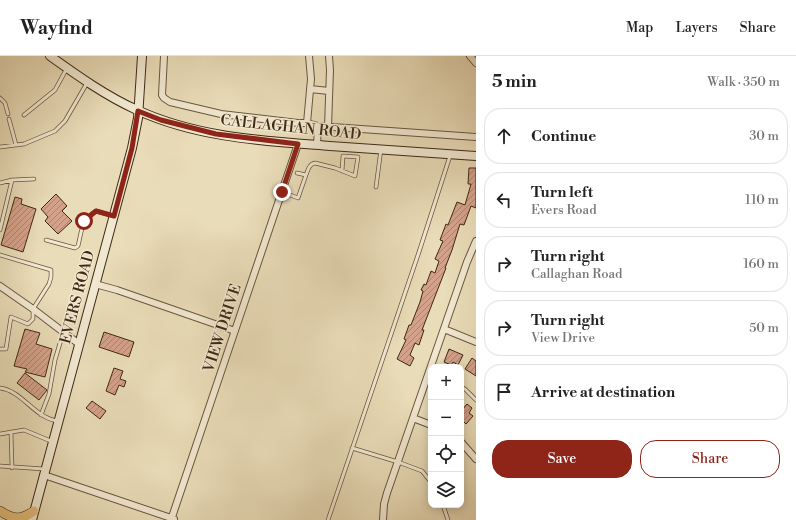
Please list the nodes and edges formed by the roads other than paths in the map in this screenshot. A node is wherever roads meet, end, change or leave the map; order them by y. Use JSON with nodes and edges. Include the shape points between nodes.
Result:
{"nodes":[{"id":1,"x":50,"y":56,"type":"edge"},
{"id":2,"x":142,"y":56,"type":"edge"},
{"id":3,"x":164,"y":56,"type":"edge"},
{"id":4,"x":309,"y":56,"type":"edge"},
{"id":5,"x":329,"y":56,"type":"edge"},
{"id":6,"x":470,"y":56,"type":"edge"},
{"id":7,"x":476,"y":63,"type":"edge"},
{"id":8,"x":67,"y":68,"type":"junction"},
{"id":9,"x":88,"y":82,"type":"junction"},
{"id":10,"x":310,"y":89,"type":"junction"},
{"id":11,"x":329,"y":91,"type":"junction"},
{"id":12,"x":0,"y":98,"type":"edge"},
{"id":13,"x":138,"y":111,"type":"junction"},
{"id":14,"x":8,"y":114,"type":"dead end"},
{"id":15,"x":24,"y":115,"type":"dead end"},
{"id":16,"x":9,"y":119,"type":"dead end"},
{"id":17,"x":307,"y":123,"type":"junction"},
{"id":18,"x":318,"y":126,"type":"junction"},
{"id":19,"x":328,"y":127,"type":"junction"},
{"id":20,"x":476,"y":137,"type":"edge"},
{"id":21,"x":298,"y":144,"type":"junction"},
{"id":22,"x":16,"y":145,"type":"junction"},
{"id":23,"x":317,"y":145,"type":"junction"},
{"id":24,"x":0,"y":147,"type":"edge"},
{"id":25,"x":380,"y":149,"type":"junction"},
{"id":26,"x":450,"y":154,"type":"junction"},
{"id":27,"x":476,"y":156,"type":"edge"},
{"id":28,"x":342,"y":170,"type":"junction"},
{"id":29,"x":297,"y":173,"type":"dead end"},
{"id":30,"x":306,"y":175,"type":"junction"},
{"id":31,"x":34,"y":178,"type":"dead end"},
{"id":32,"x":12,"y":180,"type":"junction"},
{"id":33,"x":0,"y":183,"type":"edge"},
{"id":34,"x":376,"y":188,"type":"dead end"},
{"id":35,"x":282,"y":192,"type":"junction"},
{"id":36,"x":114,"y":216,"type":"junction"},
{"id":37,"x":0,"y":230,"type":"edge"},
{"id":38,"x":46,"y":240,"type":"dead end"},
{"id":39,"x":476,"y":241,"type":"edge"},
{"id":40,"x":0,"y":255,"type":"edge"},
{"id":41,"x":95,"y":284,"type":"junction"},
{"id":42,"x":0,"y":286,"type":"edge"},
{"id":43,"x":33,"y":308,"type":"junction"},
{"id":44,"x":444,"y":329,"type":"junction"},
{"id":45,"x":235,"y":331,"type":"junction"},
{"id":46,"x":63,"y":332,"type":"junction"},
{"id":47,"x":476,"y":342,"type":"edge"},
{"id":48,"x":79,"y":344,"type":"junction"},
{"id":49,"x":0,"y":349,"type":"edge"},
{"id":50,"x":433,"y":364,"type":"edge"},
{"id":51,"x":428,"y":379,"type":"edge"},
{"id":52,"x":0,"y":388,"type":"edge"},
{"id":53,"x":464,"y":388,"type":"edge"},
{"id":54,"x":476,"y":400,"type":"edge"},
{"id":55,"x":41,"y":415,"type":"junction"},
{"id":56,"x":413,"y":418,"type":"junction"},
{"id":57,"x":59,"y":421,"type":"junction"},
{"id":58,"x":428,"y":424,"type":"edge"},
{"id":59,"x":11,"y":432,"type":"junction"},
{"id":60,"x":0,"y":434,"type":"edge"},
{"id":61,"x":53,"y":442,"type":"junction"},
{"id":62,"x":464,"y":445,"type":"edge"},
{"id":63,"x":352,"y":448,"type":"junction"},
{"id":64,"x":476,"y":459,"type":"edge"},
{"id":65,"x":398,"y":462,"type":"junction"},
{"id":66,"x":0,"y":466,"type":"edge"},
{"id":67,"x":12,"y":468,"type":"junction"},
{"id":68,"x":45,"y":472,"type":"junction"},
{"id":69,"x":428,"y":478,"type":"edge"},
{"id":70,"x":444,"y":508,"type":"edge"},
{"id":71,"x":0,"y":511,"type":"edge"},
{"id":72,"x":33,"y":515,"type":"edge"},
{"id":73,"x":173,"y":519,"type":"edge"},
{"id":74,"x":328,"y":520,"type":"edge"},
{"id":75,"x":383,"y":520,"type":"edge"},
{"id":76,"x":448,"y":520,"type":"edge"}],
"edges":[{"from":1,"to":8,"type":"main road","name":"CALLAGHAN ROAD"},
{"from":2,"to":13,"type":"main road","name":"EVERS ROAD"},
{"from":3,"to":17,"type":"street","name":"CALLAGHAN ROAD","via":[[162,89],[164,98],[170,102],[221,114]]},
{"from":4,"to":10,"type":"street"},
{"from":5,"to":11,"type":"street"},
{"from":6,"to":7,"type":"street"},
{"from":8,"to":9,"type":"main road","name":"CALLAGHAN ROAD"},
{"from":8,"to":15,"type":"lane","via":[[55,90]]},
{"from":9,"to":13,"type":"main road","name":"CALLAGHAN ROAD"},
{"from":9,"to":22,"type":"lane","via":[[65,121],[55,132]]},
{"from":10,"to":11,"type":"street"},
{"from":10,"to":17,"type":"street"},
{"from":11,"to":19,"type":"street"},
{"from":12,"to":14,"type":"lane","via":[[5,103]]},
{"from":13,"to":21,"type":"main road","name":"CALLAGHAN ROAD","via":[[161,120],[216,134]]},
{"from":13,"to":36,"type":"main road","name":"EVERS ROAD","via":[[132,148]]},
{"from":16,"to":22,"type":"lane"},
{"from":17,"to":18,"type":"street","name":"CALLAGHAN ROAD"},
{"from":18,"to":19,"type":"street","name":"CALLAGHAN ROAD"},
{"from":18,"to":23,"type":"street"},
{"from":19,"to":20,"type":"street","name":"CALLAGHAN ROAD"},
{"from":21,"to":23,"type":"main road","name":"CALLAGHAN ROAD"},
{"from":21,"to":35,"type":"street","name":"VIEW DRIVE"},
{"from":22,"to":24,"type":"lane"},
{"from":23,"to":25,"type":"main road","name":"CALLAGHAN ROAD"},
{"from":25,"to":26,"type":"main road","name":"CALLAGHAN ROAD"},
{"from":25,"to":34,"type":"lane"},
{"from":26,"to":27,"type":"main road","name":"CALLAGHAN ROAD"},
{"from":26,"to":63,"type":"lane"},
{"from":28,"to":28,"type":"lane","via":[[343,156],[358,157],[355,176]]},
{"from":28,"to":30,"type":"lane","via":[[315,163],[309,167]]},
{"from":29,"to":30,"type":"lane"},
{"from":30,"to":35,"type":"lane","via":[[298,198]]},
{"from":31,"to":32,"type":"lane"},
{"from":32,"to":33,"type":"lane"},
{"from":32,"to":37,"type":"lane"},
{"from":35,"to":45,"type":"street","name":"VIEW DRIVE"},
{"from":36,"to":38,"type":"lane","via":[[96,211],[90,215],[84,221],[78,246],[75,248]]},
{"from":36,"to":41,"type":"main road","name":"EVERS ROAD"},
{"from":39,"to":44,"type":"street"},
{"from":40,"to":43,"type":"lane","via":[[51,270],[49,284]]},
{"from":41,"to":45,"type":"street"},
{"from":41,"to":48,"type":"main road","name":"EVERS ROAD"},
{"from":42,"to":43,"type":"street"},
{"from":43,"to":46,"type":"street"},
{"from":43,"to":49,"type":"lane","via":[[33,320],[28,324],[11,317],[6,349]]},
{"from":44,"to":47,"type":"street"},
{"from":44,"to":50,"type":"street"},
{"from":45,"to":73,"type":"street","name":"VIEW DRIVE"},
{"from":46,"to":48,"type":"street"},
{"from":46,"to":55,"type":"lane","via":[[49,394]]},
{"from":48,"to":57,"type":"main road","name":"EVERS ROAD"},
{"from":51,"to":56,"type":"street"},
{"from":52,"to":55,"type":"lane","via":[[11,391]]},
{"from":53,"to":54,"type":"lane"},
{"from":55,"to":57,"type":"lane"},
{"from":56,"to":58,"type":"street"},
{"from":56,"to":65,"type":"street"},
{"from":57,"to":61,"type":"main road","name":"EVERS ROAD"},
{"from":59,"to":60,"type":"lane"},
{"from":59,"to":61,"type":"lane","via":[[24,430]]},
{"from":59,"to":67,"type":"lane"},
{"from":61,"to":68,"type":"main road","name":"EVERS ROAD"},
{"from":62,"to":64,"type":"street"},
{"from":63,"to":65,"type":"lane"},
{"from":63,"to":74,"type":"lane"},
{"from":65,"to":69,"type":"lane","via":[[422,471]]},
{"from":65,"to":75,"type":"street","via":[[386,499]]},
{"from":66,"to":67,"type":"lane"},
{"from":67,"to":68,"type":"lane"},
{"from":68,"to":72,"type":"main road","name":"EVERS ROAD"},
{"from":68,"to":73,"type":"street"},
{"from":70,"to":76,"type":"lane"},
{"from":71,"to":72,"type":"main road","via":[[17,519]]}]}
